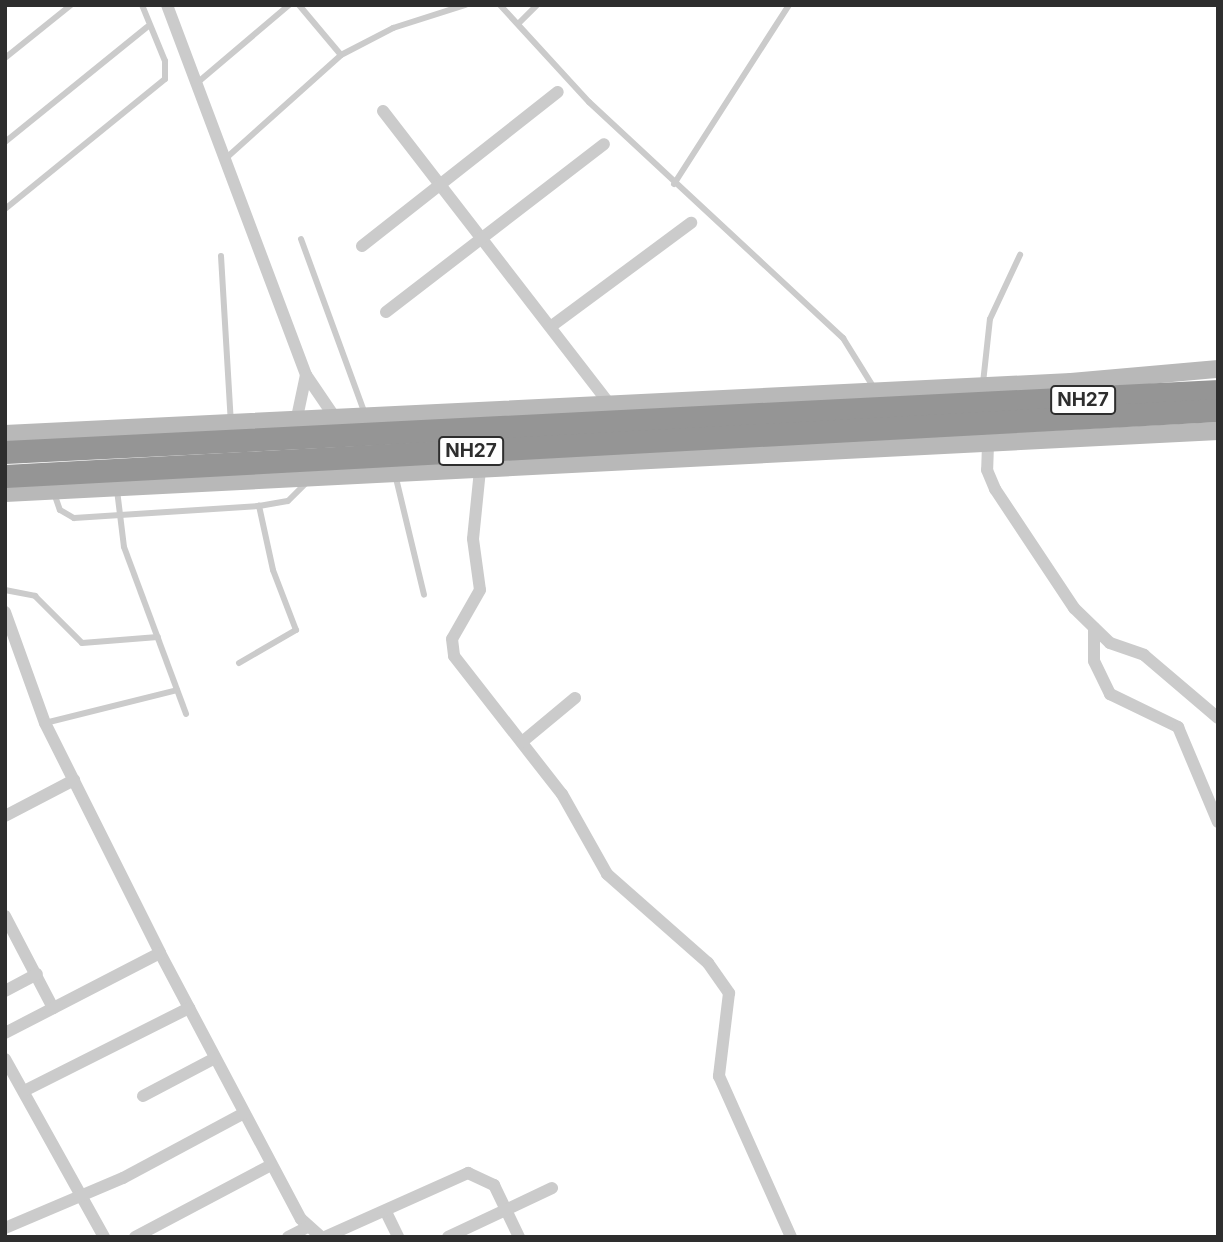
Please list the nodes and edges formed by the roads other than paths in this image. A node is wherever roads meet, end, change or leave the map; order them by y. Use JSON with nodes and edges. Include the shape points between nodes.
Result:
{"nodes":[{"id":1,"x":71,"y":5,"type":"edge"},
{"id":2,"x":142,"y":5,"type":"edge"},
{"id":3,"x":167,"y":5,"type":"edge"},
{"id":4,"x":299,"y":5,"type":"edge"},
{"id":5,"x":465,"y":5,"type":"edge"},
{"id":6,"x":500,"y":5,"type":"edge"},
{"id":7,"x":789,"y":5,"type":"edge"},
{"id":8,"x":285,"y":6,"type":"edge"},
{"id":9,"x":534,"y":6,"type":"edge"},
{"id":10,"x":519,"y":23,"type":"junction"},
{"id":11,"x":147,"y":27,"type":"junction"},
{"id":12,"x":341,"y":55,"type":"junction"},
{"id":13,"x":5,"y":58,"type":"edge"},
{"id":14,"x":193,"y":87,"type":"junction"},
{"id":15,"x":558,"y":92,"type":"dead end"},
{"id":16,"x":383,"y":111,"type":"dead end"},
{"id":17,"x":5,"y":142,"type":"edge"},
{"id":18,"x":604,"y":144,"type":"dead end"},
{"id":19,"x":222,"y":162,"type":"junction"},
{"id":20,"x":440,"y":184,"type":"junction"},
{"id":21,"x":674,"y":184,"type":"junction"},
{"id":22,"x":5,"y":209,"type":"edge"},
{"id":23,"x":691,"y":223,"type":"dead end"},
{"id":24,"x":483,"y":238,"type":"junction"},
{"id":25,"x":301,"y":239,"type":"dead end"},
{"id":26,"x":362,"y":246,"type":"dead end"},
{"id":27,"x":1020,"y":255,"type":"dead end"},
{"id":28,"x":221,"y":256,"type":"dead end"},
{"id":29,"x":386,"y":312,"type":"dead end"},
{"id":30,"x":552,"y":326,"type":"junction"},
{"id":31,"x":1218,"y":369,"type":"edge"},
{"id":32,"x":306,"y":375,"type":"junction"},
{"id":33,"x":983,"y":387,"type":"junction"},
{"id":34,"x":1218,"y":391,"type":"edge"},
{"id":35,"x":876,"y":392,"type":"junction"},
{"id":36,"x":611,"y":406,"type":"junction"},
{"id":37,"x":1218,"y":410,"type":"edge"},
{"id":38,"x":366,"y":418,"type":"junction"},
{"id":39,"x":336,"y":419,"type":"junction"},
{"id":40,"x":296,"y":422,"type":"junction"},
{"id":41,"x":231,"y":425,"type":"junction"},
{"id":42,"x":947,"y":425,"type":"junction"},
{"id":43,"x":1218,"y":431,"type":"edge"},
{"id":44,"x":5,"y":434,"type":"edge"},
{"id":45,"x":988,"y":445,"type":"junction"},
{"id":46,"x":5,"y":452,"type":"edge"},
{"id":47,"x":480,"y":470,"type":"junction"},
{"id":48,"x":395,"y":474,"type":"junction"},
{"id":49,"x":5,"y":476,"type":"edge"},
{"id":50,"x":310,"y":478,"type":"junction"},
{"id":51,"x":117,"y":488,"type":"junction"},
{"id":52,"x":54,"y":491,"type":"junction"},
{"id":53,"x":5,"y":493,"type":"edge"},
{"id":54,"x":259,"y":506,"type":"junction"},
{"id":55,"x":120,"y":515,"type":"junction"},
{"id":56,"x":5,"y":590,"type":"edge"},
{"id":57,"x":424,"y":595,"type":"dead end"},
{"id":58,"x":5,"y":612,"type":"edge"},
{"id":59,"x":1094,"y":628,"type":"junction"},
{"id":60,"x":158,"y":637,"type":"junction"},
{"id":61,"x":239,"y":663,"type":"dead end"},
{"id":62,"x":177,"y":691,"type":"junction"},
{"id":63,"x":575,"y":698,"type":"dead end"},
{"id":64,"x":186,"y":715,"type":"dead end"},
{"id":65,"x":1218,"y":718,"type":"edge"},
{"id":66,"x":45,"y":723,"type":"junction"},
{"id":67,"x":522,"y":742,"type":"junction"},
{"id":68,"x":74,"y":780,"type":"junction"},
{"id":69,"x":5,"y":816,"type":"edge"},
{"id":70,"x":1218,"y":822,"type":"edge"},
{"id":71,"x":5,"y":916,"type":"edge"},
{"id":72,"x":160,"y":953,"type":"junction"},
{"id":73,"x":37,"y":974,"type":"junction"},
{"id":74,"x":5,"y":991,"type":"edge"},
{"id":75,"x":53,"y":1008,"type":"junction"},
{"id":76,"x":189,"y":1008,"type":"junction"},
{"id":77,"x":5,"y":1033,"type":"edge"},
{"id":78,"x":215,"y":1058,"type":"junction"},
{"id":79,"x":5,"y":1059,"type":"edge"},
{"id":80,"x":24,"y":1091,"type":"junction"},
{"id":81,"x":143,"y":1096,"type":"dead end"},
{"id":82,"x":244,"y":1113,"type":"junction"},
{"id":83,"x":271,"y":1164,"type":"junction"},
{"id":84,"x":552,"y":1188,"type":"dead end"},
{"id":85,"x":82,"y":1195,"type":"junction"},
{"id":86,"x":505,"y":1210,"type":"junction"},
{"id":87,"x":386,"y":1212,"type":"junction"},
{"id":88,"x":308,"y":1227,"type":"junction"},
{"id":89,"x":5,"y":1228,"type":"edge"},
{"id":90,"x":104,"y":1237,"type":"edge"},
{"id":91,"x":135,"y":1237,"type":"edge"},
{"id":92,"x":288,"y":1237,"type":"edge"},
{"id":93,"x":323,"y":1237,"type":"edge"},
{"id":94,"x":398,"y":1237,"type":"edge"},
{"id":95,"x":448,"y":1237,"type":"edge"},
{"id":96,"x":519,"y":1237,"type":"edge"},
{"id":97,"x":791,"y":1237,"type":"edge"}],
"edges":[{"from":1,"to":13,"type":"lane"},
{"from":2,"to":11,"type":"lane"},
{"from":3,"to":14,"type":"street"},
{"from":4,"to":12,"type":"lane"},
{"from":5,"to":12,"type":"lane","via":[[393,28]]},
{"from":6,"to":10,"type":"lane"},
{"from":7,"to":21,"type":"lane"},
{"from":8,"to":14,"type":"lane"},
{"from":9,"to":10,"type":"lane"},
{"from":10,"to":21,"type":"lane"},
{"from":11,"to":17,"type":"lane"},
{"from":11,"to":22,"type":"lane","via":[[165,61],[165,79]]},
{"from":12,"to":19,"type":"lane"},
{"from":14,"to":19,"type":"street"},
{"from":15,"to":20,"type":"street"},
{"from":16,"to":20,"type":"street"},
{"from":18,"to":24,"type":"street"},
{"from":19,"to":32,"type":"street"},
{"from":20,"to":24,"type":"street"},
{"from":20,"to":26,"type":"street"},
{"from":21,"to":35,"type":"lane","via":[[844,338]]},
{"from":23,"to":30,"type":"street"},
{"from":24,"to":29,"type":"street"},
{"from":24,"to":30,"type":"street"},
{"from":25,"to":38,"type":"lane"},
{"from":27,"to":33,"type":"lane","via":[[990,319]]},
{"from":28,"to":41,"type":"lane"},
{"from":30,"to":36,"type":"street"},
{"from":31,"to":33,"type":"street"},
{"from":32,"to":39,"type":"street"},
{"from":32,"to":40,"type":"street"},
{"from":33,"to":35,"type":"street"},
{"from":34,"to":42,"type":"highway","number":"NH27"},
{"from":35,"to":36,"type":"street"},
{"from":36,"to":38,"type":"street"},
{"from":37,"to":42,"type":"highway","number":"NH27"},
{"from":38,"to":39,"type":"street"},
{"from":39,"to":40,"type":"street"},
{"from":40,"to":41,"type":"street"},
{"from":41,"to":44,"type":"street"},
{"from":42,"to":45,"type":"street"},
{"from":42,"to":46,"type":"highway","number":"NH27"},
{"from":42,"to":47,"type":"street"},
{"from":42,"to":49,"type":"highway","number":"NH27"},
{"from":43,"to":45,"type":"street"},
{"from":45,"to":59,"type":"street","via":[[987,470],[995,489],[1062,594]]},
{"from":47,"to":48,"type":"street"},
{"from":47,"to":67,"type":"street","via":[[473,539],[480,590],[451,648]]},
{"from":48,"to":50,"type":"street"},
{"from":48,"to":57,"type":"lane"},
{"from":50,"to":51,"type":"street"},
{"from":50,"to":54,"type":"lane","via":[[288,500]]},
{"from":51,"to":52,"type":"street"},
{"from":51,"to":55,"type":"lane"},
{"from":52,"to":53,"type":"street"},
{"from":52,"to":55,"type":"lane","via":[[65,516]]},
{"from":54,"to":55,"type":"lane"},
{"from":54,"to":61,"type":"lane","via":[[272,569],[296,630]]},
{"from":55,"to":60,"type":"lane"},
{"from":56,"to":60,"type":"lane","via":[[35,596],[82,643]]},
{"from":58,"to":66,"type":"street"},
{"from":59,"to":65,"type":"street","via":[[1110,643],[1144,655]]},
{"from":59,"to":70,"type":"street","via":[[1094,661],[1110,694],[1178,727]]},
{"from":60,"to":62,"type":"lane"},
{"from":62,"to":64,"type":"lane"},
{"from":62,"to":66,"type":"lane"},
{"from":63,"to":67,"type":"street"},
{"from":66,"to":68,"type":"street"},
{"from":67,"to":97,"type":"street","via":[[562,794],[607,874],[715,971],[729,993],[728,1025],[718,1068],[726,1104]]},
{"from":68,"to":69,"type":"street"},
{"from":68,"to":72,"type":"street"},
{"from":71,"to":73,"type":"street"},
{"from":72,"to":75,"type":"street"},
{"from":72,"to":76,"type":"street"},
{"from":73,"to":74,"type":"street"},
{"from":73,"to":75,"type":"street"},
{"from":75,"to":77,"type":"street"},
{"from":76,"to":78,"type":"street"},
{"from":76,"to":80,"type":"street"},
{"from":78,"to":81,"type":"street"},
{"from":78,"to":82,"type":"street"},
{"from":79,"to":80,"type":"street"},
{"from":80,"to":85,"type":"street"},
{"from":82,"to":83,"type":"street"},
{"from":82,"to":85,"type":"street"},
{"from":83,"to":88,"type":"street"},
{"from":83,"to":91,"type":"street"},
{"from":84,"to":86,"type":"street"},
{"from":85,"to":89,"type":"street"},
{"from":85,"to":90,"type":"street"},
{"from":86,"to":87,"type":"street","via":[[487,1177],[468,1173]]},
{"from":86,"to":95,"type":"street"},
{"from":86,"to":96,"type":"street"},
{"from":87,"to":93,"type":"street"},
{"from":87,"to":94,"type":"street"},
{"from":88,"to":92,"type":"street"},
{"from":88,"to":93,"type":"street"}]}
